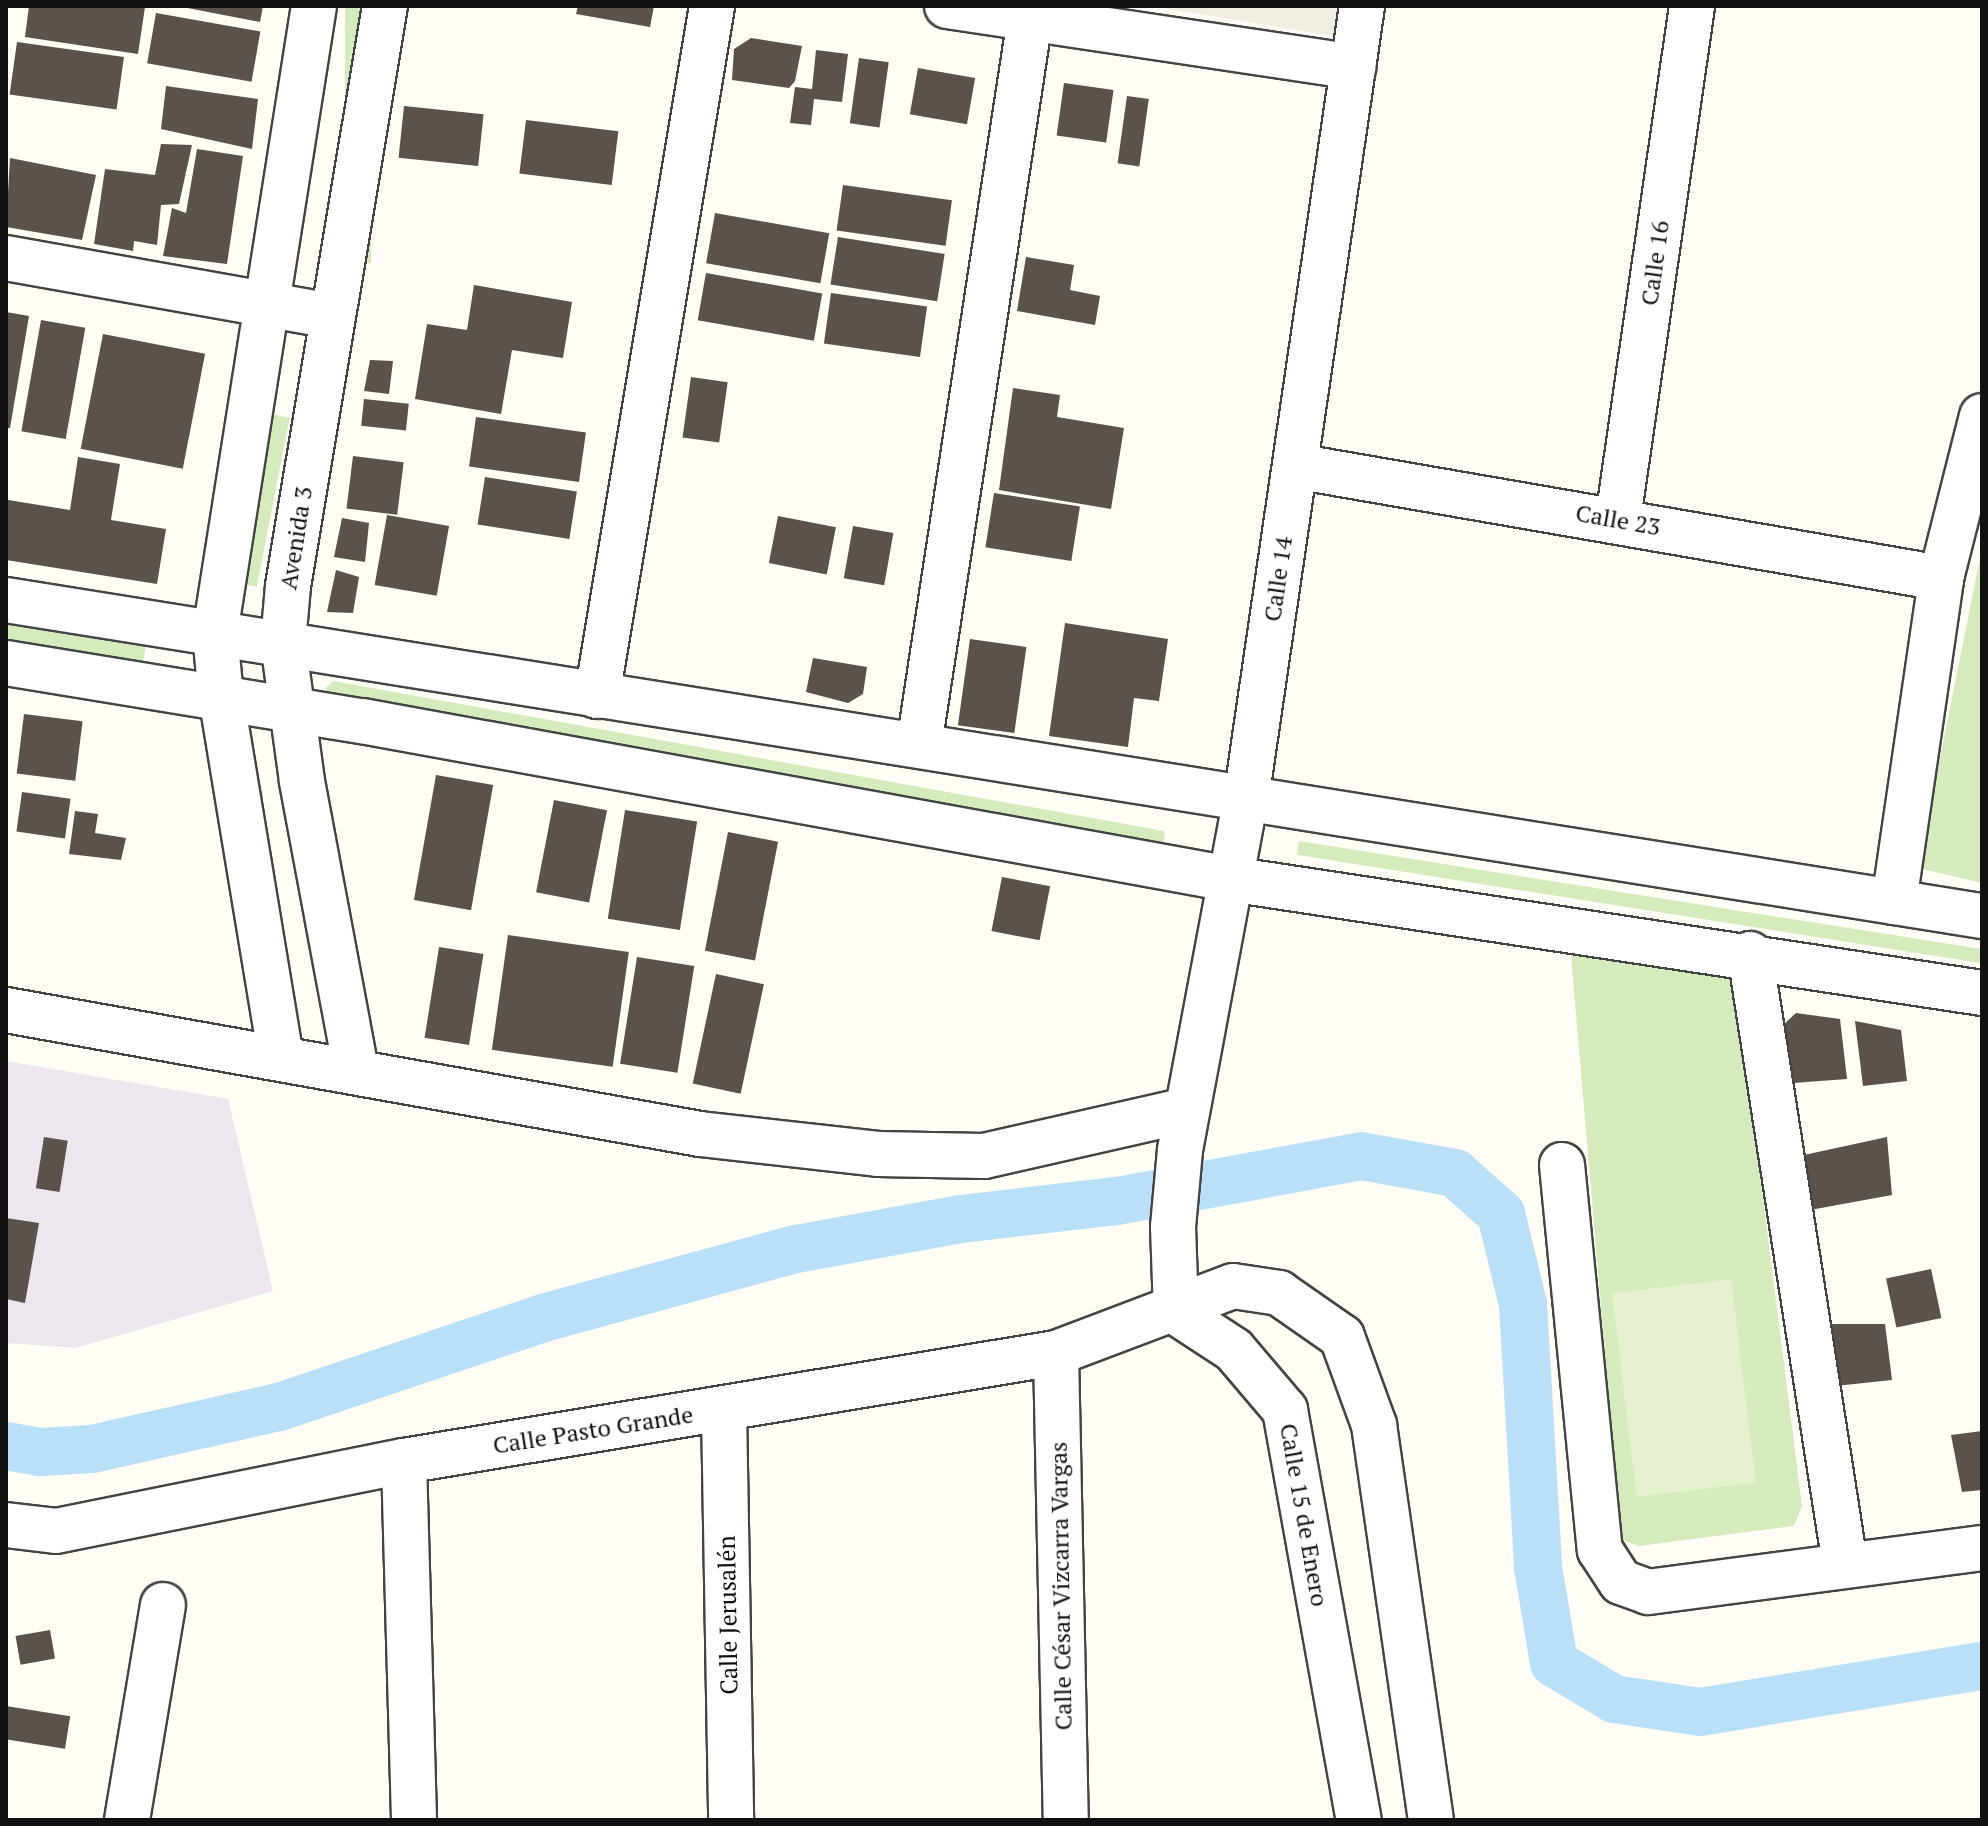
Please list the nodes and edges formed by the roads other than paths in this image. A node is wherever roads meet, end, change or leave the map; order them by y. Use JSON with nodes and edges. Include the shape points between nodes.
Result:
{"nodes":[{"id":1,"x":314,"y":6,"type":"edge"},
{"id":2,"x":385,"y":6,"type":"edge"},
{"id":3,"x":712,"y":6,"type":"edge"},
{"id":4,"x":947,"y":6,"type":"edge"},
{"id":5,"x":1362,"y":6,"type":"edge"},
{"id":6,"x":1692,"y":6,"type":"edge"},
{"id":7,"x":1030,"y":19,"type":"junction"},
{"id":8,"x":1353,"y":67,"type":"junction"},
{"id":9,"x":6,"y":258,"type":"edge"},
{"id":10,"x":264,"y":303,"type":"junction"},
{"id":11,"x":332,"y":316,"type":"junction"},
{"id":12,"x":1982,"y":416,"type":"edge"},
{"id":13,"x":1295,"y":466,"type":"junction"},
{"id":14,"x":1618,"y":519,"type":"junction"},
{"id":15,"x":1941,"y":578,"type":"junction"},
{"id":16,"x":6,"y":600,"type":"edge"},
{"id":17,"x":215,"y":633,"type":"junction"},
{"id":18,"x":283,"y":643,"type":"junction"},
{"id":19,"x":6,"y":663,"type":"edge"},
{"id":20,"x":597,"y":696,"type":"junction"},
{"id":21,"x":221,"y":697,"type":"junction"},
{"id":22,"x":292,"y":709,"type":"junction"},
{"id":23,"x":919,"y":745,"type":"junction"},
{"id":24,"x":1246,"y":799,"type":"junction"},
{"id":25,"x":1230,"y":879,"type":"junction"},
{"id":26,"x":1894,"y":902,"type":"junction"},
{"id":27,"x":1982,"y":916,"type":"edge"},
{"id":28,"x":1750,"y":954,"type":"junction"},
{"id":29,"x":1982,"y":993,"type":"edge"},
{"id":30,"x":6,"y":1010,"type":"edge"},
{"id":31,"x":281,"y":1058,"type":"junction"},
{"id":32,"x":356,"y":1070,"type":"junction"},
{"id":33,"x":1184,"y":1130,"type":"junction"},
{"id":34,"x":1562,"y":1165,"type":"dead end"},
{"id":35,"x":1176,"y":1312,"type":"junction"},
{"id":36,"x":1056,"y":1353,"type":"junction"},
{"id":37,"x":724,"y":1409,"type":"junction"},
{"id":38,"x":404,"y":1461,"type":"junction"},
{"id":39,"x":6,"y":1525,"type":"edge"},
{"id":40,"x":1982,"y":1548,"type":"edge"},
{"id":41,"x":1845,"y":1564,"type":"junction"},
{"id":42,"x":163,"y":1605,"type":"dead end"},
{"id":43,"x":127,"y":1820,"type":"edge"},
{"id":44,"x":414,"y":1820,"type":"edge"},
{"id":45,"x":731,"y":1820,"type":"edge"},
{"id":46,"x":1066,"y":1820,"type":"edge"},
{"id":47,"x":1359,"y":1820,"type":"edge"},
{"id":48,"x":1431,"y":1820,"type":"edge"}],
"edges":[{"from":1,"to":10,"type":"street"},
{"from":2,"to":11,"type":"street","name":"Avenida 3"},
{"from":3,"to":20,"type":"street"},
{"from":4,"to":7,"type":"street"},
{"from":5,"to":8,"type":"street","name":"Calle 14"},
{"from":6,"to":14,"type":"street","name":"Calle 16"},
{"from":7,"to":8,"type":"street"},
{"from":7,"to":23,"type":"street"},
{"from":8,"to":13,"type":"street","name":"Calle 14"},
{"from":9,"to":10,"type":"street"},
{"from":10,"to":11,"type":"street"},
{"from":10,"to":17,"type":"street"},
{"from":11,"to":18,"type":"street","name":"Avenida 3"},
{"from":12,"to":15,"type":"street"},
{"from":13,"to":14,"type":"street","name":"Calle 23"},
{"from":13,"to":24,"type":"street","name":"Calle 14"},
{"from":14,"to":15,"type":"street","name":"Calle 23"},
{"from":15,"to":26,"type":"street"},
{"from":16,"to":17,"type":"street"},
{"from":17,"to":18,"type":"street"},
{"from":17,"to":21,"type":"street"},
{"from":18,"to":20,"type":"street"},
{"from":18,"to":22,"type":"street","name":"Avenida 3"},
{"from":19,"to":21,"type":"street"},
{"from":20,"to":23,"type":"street"},
{"from":21,"to":22,"type":"street"},
{"from":21,"to":31,"type":"street"},
{"from":22,"to":25,"type":"street"},
{"from":22,"to":32,"type":"street","name":"Avenida 3"},
{"from":23,"to":24,"type":"street"},
{"from":24,"to":25,"type":"street","name":"Calle 14"},
{"from":24,"to":26,"type":"street"},
{"from":25,"to":28,"type":"street"},
{"from":25,"to":33,"type":"street","name":"Calle 14"},
{"from":26,"to":27,"type":"street"},
{"from":28,"to":29,"type":"street"},
{"from":28,"to":41,"type":"street"},
{"from":30,"to":31,"type":"street"},
{"from":31,"to":32,"type":"street"},
{"from":32,"to":33,"type":"street","via":[[700,1134],[878,1154],[984,1156]]},
{"from":33,"to":35,"type":"street","name":"Calle 14","via":[[1173,1227]]},
{"from":34,"to":41,"type":"street","via":[[1600,1550],[1621,1582],[1648,1592]]},
{"from":35,"to":36,"type":"street","name":"Calle Pasto Grande"},
{"from":35,"to":47,"type":"street","name":"Calle 15 de Enero","via":[[1234,1350],[1285,1410]]},
{"from":35,"to":48,"type":"street","via":[[1233,1286],[1279,1293],[1342,1337],[1374,1425]]},
{"from":36,"to":37,"type":"street","name":"Calle Pasto Grande"},
{"from":36,"to":46,"type":"street","name":"Calle César Vizcarra Vargas"},
{"from":37,"to":38,"type":"street","name":"Calle Pasto Grande"},
{"from":37,"to":45,"type":"street","name":"Calle Jerusalén"},
{"from":38,"to":39,"type":"street","name":"Calle Pasto Grande","via":[[56,1531]]},
{"from":38,"to":44,"type":"street"},
{"from":40,"to":41,"type":"street"},
{"from":42,"to":43,"type":"street"}]}
